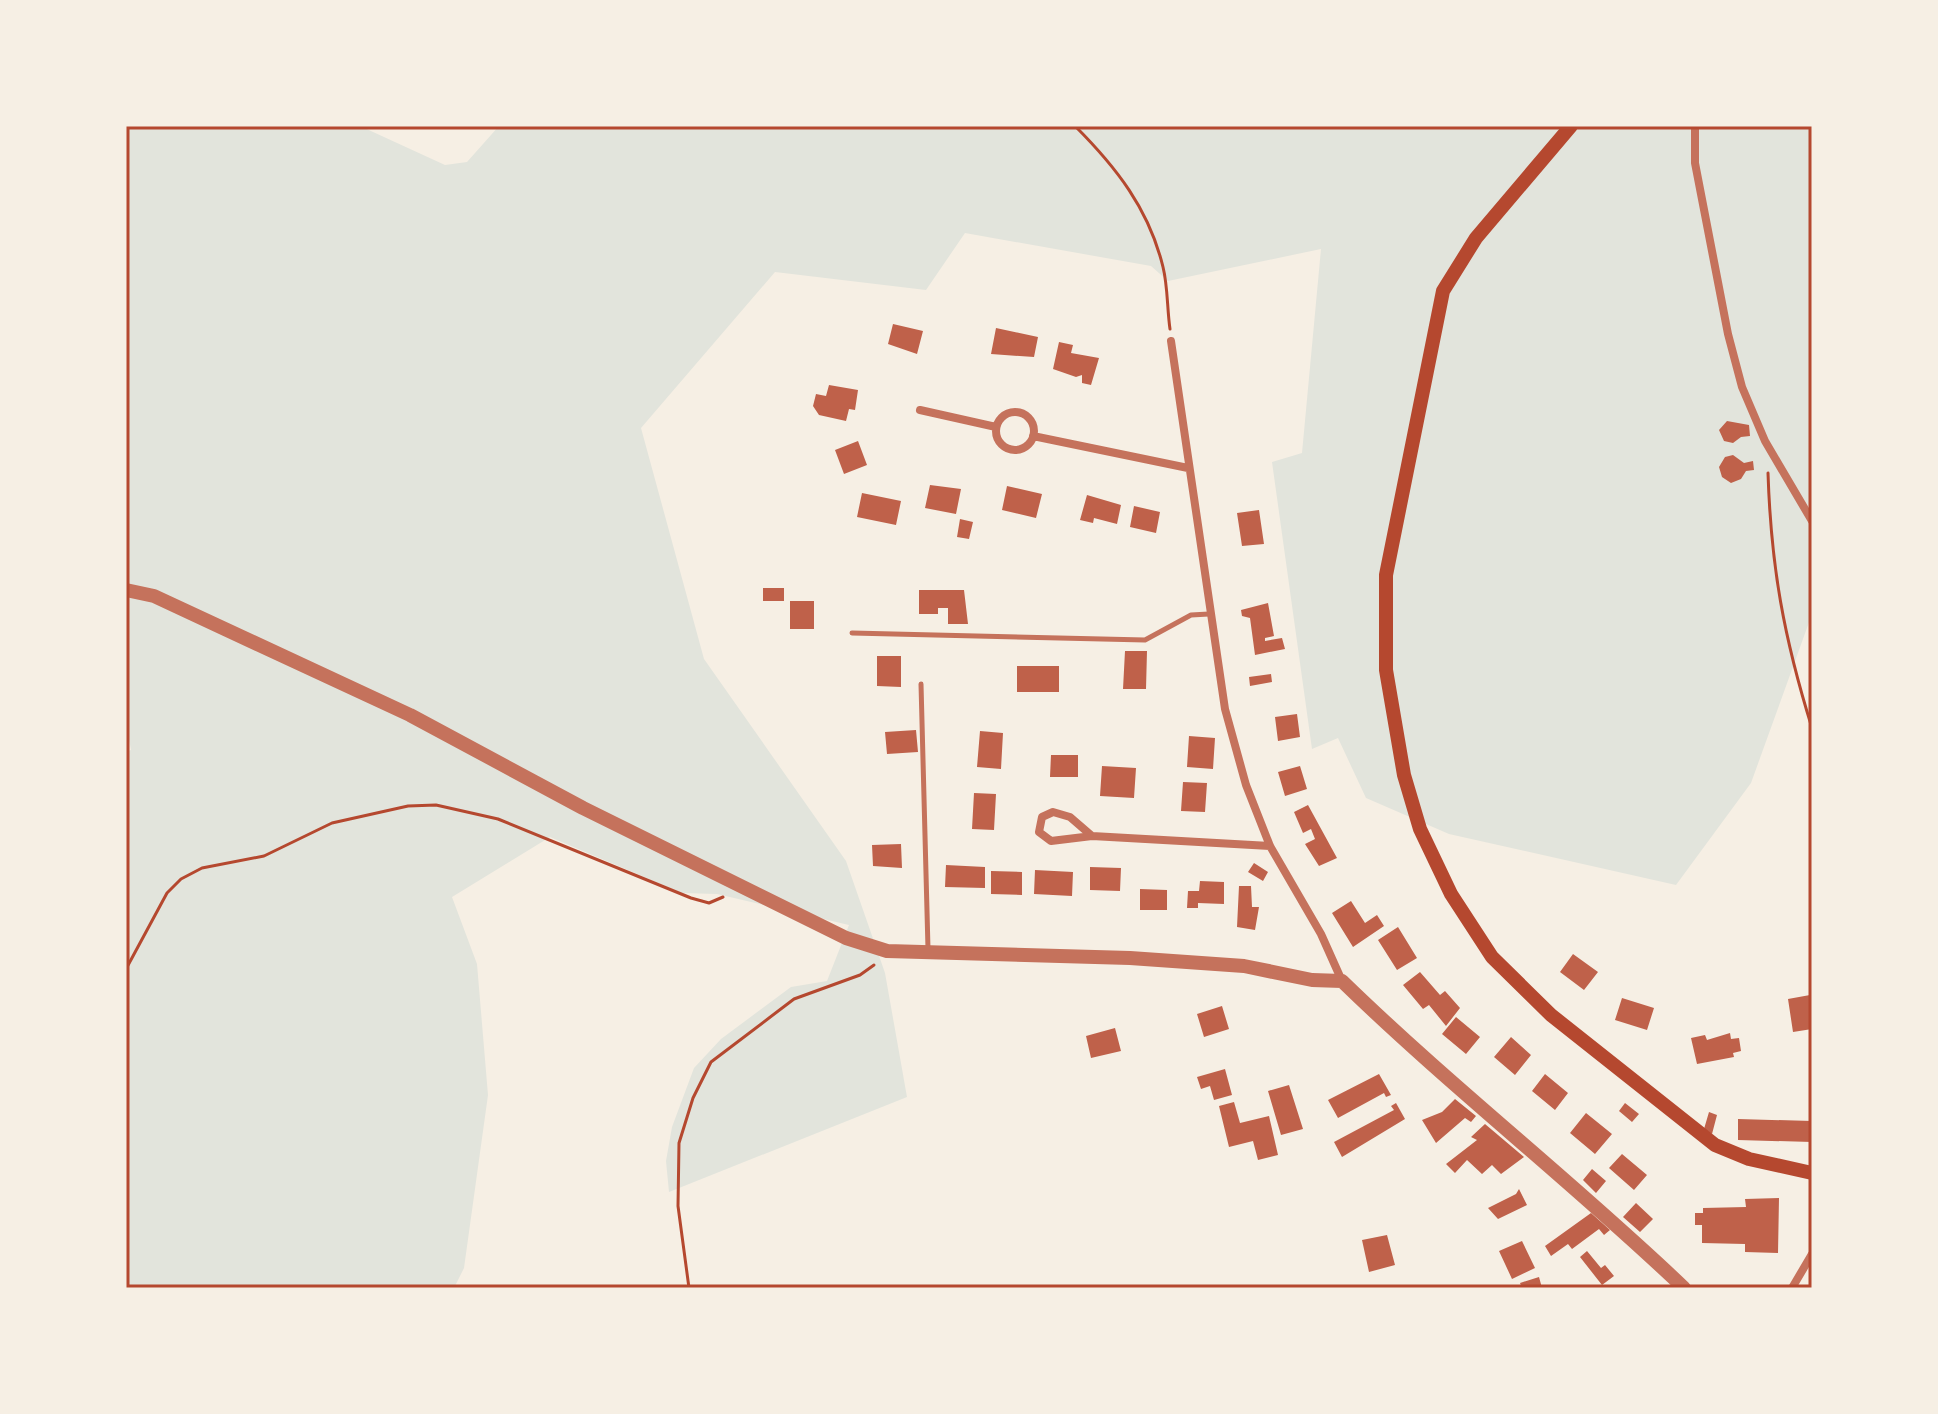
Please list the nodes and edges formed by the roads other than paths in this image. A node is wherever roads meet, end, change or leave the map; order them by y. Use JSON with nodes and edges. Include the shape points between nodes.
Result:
{"nodes":[{"id":1,"x":1571,"y":126,"type":"edge"},
{"id":2,"x":1695,"y":126,"type":"edge"},
{"id":3,"x":1171,"y":341,"type":"road end"},
{"id":4,"x":920,"y":410,"type":"dead end"},
{"id":5,"x":996,"y":427,"type":"junction"},
{"id":6,"x":1033,"y":436,"type":"junction"},
{"id":7,"x":1188,"y":468,"type":"junction"},
{"id":8,"x":1812,"y":521,"type":"edge"},
{"id":9,"x":126,"y":590,"type":"edge"},
{"id":10,"x":1209,"y":614,"type":"junction"},
{"id":11,"x":852,"y":633,"type":"dead end"},
{"id":12,"x":921,"y":684,"type":"dead end"},
{"id":13,"x":1092,"y":836,"type":"junction"},
{"id":14,"x":1270,"y":846,"type":"junction"},
{"id":15,"x":928,"y":954,"type":"junction"},
{"id":16,"x":1342,"y":981,"type":"junction"},
{"id":17,"x":1812,"y":1173,"type":"edge"},
{"id":18,"x":1812,"y":1254,"type":"edge"},
{"id":19,"x":1684,"y":1288,"type":"edge"},
{"id":20,"x":1792,"y":1288,"type":"edge"}],
"edges":[{"from":1,"to":17,"type":"main road","via":[[1476,238],[1443,291],[1386,575],[1386,670],[1404,775],[1420,829],[1451,894],[1492,957],[1551,1015],[1715,1145],[1749,1159]]},
{"from":2,"to":8,"type":"street","via":[[1695,163],[1742,387],[1767,445]]},
{"from":3,"to":7,"type":"street"},
{"from":4,"to":5,"type":"street"},
{"from":5,"to":6,"type":"street","via":[[998,440],[1007,448],[1026,446]]},
{"from":5,"to":6,"type":"street","via":[[1007,414],[1019,412],[1029,419]]},
{"from":6,"to":7,"type":"street"},
{"from":7,"to":10,"type":"street"},
{"from":9,"to":15,"type":"street","via":[[154,596],[410,715],[846,938],[887,951]]},
{"from":10,"to":11,"type":"lane","via":[[1191,615],[1145,640]]},
{"from":10,"to":14,"type":"street","via":[[1225,709]]},
{"from":12,"to":15,"type":"lane"},
{"from":13,"to":13,"type":"street","via":[[1051,841],[1039,832],[1042,817],[1053,812],[1070,817]]},
{"from":13,"to":14,"type":"street"},
{"from":14,"to":16,"type":"street"},
{"from":15,"to":16,"type":"street","via":[[1130,958],[1244,966]]},
{"from":16,"to":19,"type":"street"},
{"from":18,"to":20,"type":"street"}]}
